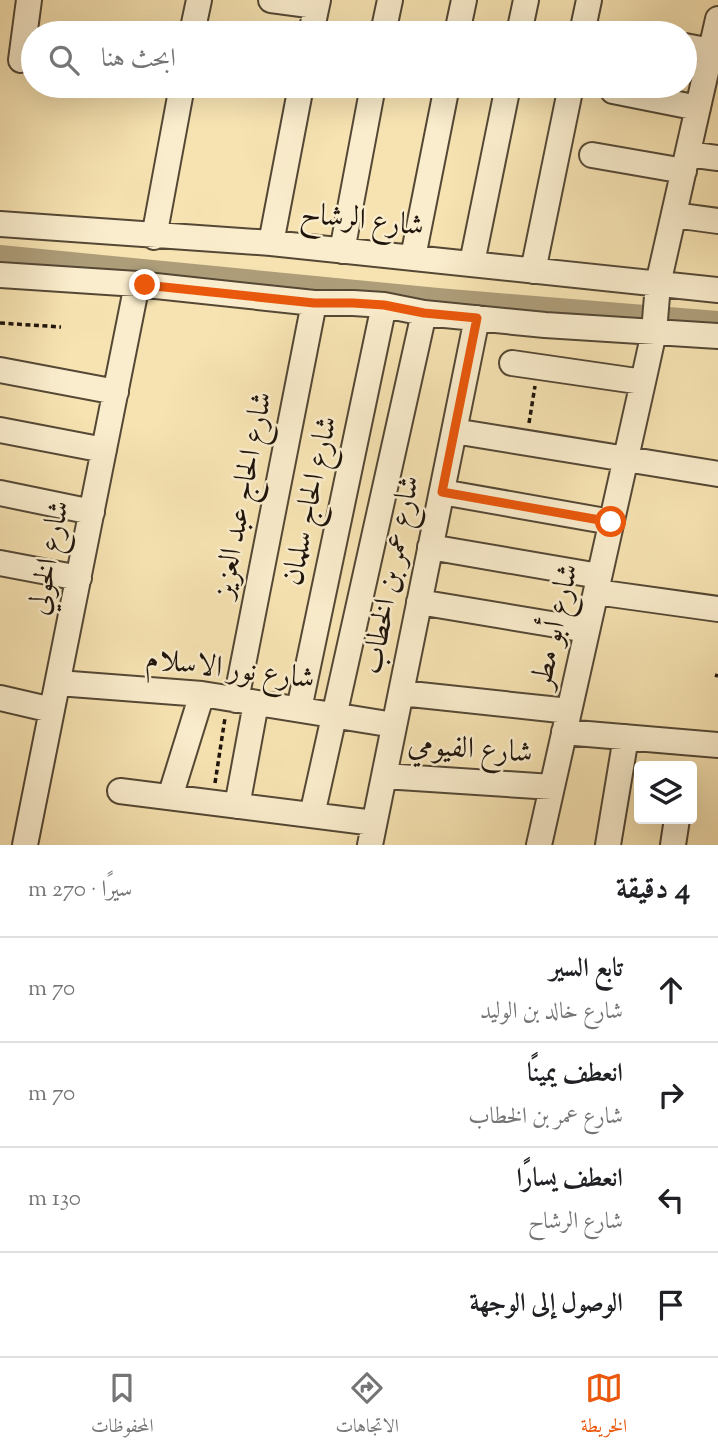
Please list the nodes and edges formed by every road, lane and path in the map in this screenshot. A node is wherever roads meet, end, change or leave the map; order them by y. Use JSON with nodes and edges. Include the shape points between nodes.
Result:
{"nodes":[{"id":1,"x":29,"y":0,"type":"edge"},
{"id":2,"x":199,"y":0,"type":"edge"},
{"id":3,"x":271,"y":0,"type":"edge"},
{"id":4,"x":390,"y":0,"type":"edge"},
{"id":5,"x":464,"y":0,"type":"edge"},
{"id":6,"x":526,"y":0,"type":"edge"},
{"id":7,"x":589,"y":0,"type":"edge"},
{"id":8,"x":317,"y":3,"type":"edge"},
{"id":9,"x":26,"y":21,"type":"edge"},
{"id":10,"x":195,"y":21,"type":"edge"},
{"id":11,"x":313,"y":21,"type":"edge"},
{"id":12,"x":386,"y":21,"type":"edge"},
{"id":13,"x":460,"y":21,"type":"edge"},
{"id":14,"x":522,"y":21,"type":"edge"},
{"id":15,"x":585,"y":21,"type":"edge"},
{"id":16,"x":716,"y":32,"type":"edge"},
{"id":17,"x":697,"y":41,"type":"edge"},
{"id":18,"x":21,"y":53,"type":"edge"},
{"id":19,"x":20,"y":60,"type":"dead end"},
{"id":20,"x":180,"y":98,"type":"edge"},
{"id":21,"x":299,"y":98,"type":"edge"},
{"id":22,"x":371,"y":98,"type":"edge"},
{"id":23,"x":445,"y":98,"type":"edge"},
{"id":24,"x":506,"y":98,"type":"edge"},
{"id":25,"x":569,"y":98,"type":"edge"},
{"id":26,"x":706,"y":98,"type":"edge"},
{"id":27,"x":592,"y":155,"type":"dead end"},
{"id":28,"x":718,"y":158,"type":"edge"},
{"id":29,"x":686,"y":163,"type":"junction"},
{"id":30,"x":674,"y":215,"type":"junction"},
{"id":31,"x":718,"y":221,"type":"edge"},
{"id":32,"x":0,"y":224,"type":"edge"},
{"id":33,"x":154,"y":237,"type":"junction"},
{"id":34,"x":271,"y":243,"type":"junction"},
{"id":35,"x":342,"y":251,"type":"junction"},
{"id":36,"x":413,"y":257,"type":"junction"},
{"id":37,"x":472,"y":263,"type":"junction"},
{"id":38,"x":533,"y":271,"type":"junction"},
{"id":39,"x":0,"y":275,"type":"edge"},
{"id":40,"x":137,"y":284,"type":"junction"},
{"id":41,"x":658,"y":290,"type":"junction"},
{"id":42,"x":718,"y":290,"type":"edge"},
{"id":43,"x":314,"y":303,"type":"junction"},
{"id":44,"x":384,"y":305,"type":"junction"},
{"id":45,"x":424,"y":313,"type":"junction"},
{"id":46,"x":477,"y":318,"type":"junction"},
{"id":47,"x":0,"y":323,"type":"edge"},
{"id":48,"x":61,"y":327,"type":"dead end"},
{"id":49,"x":654,"y":328,"type":"junction"},
{"id":50,"x":718,"y":336,"type":"edge"},
{"id":51,"x":512,"y":363,"type":"dead end"},
{"id":52,"x":0,"y":370,"type":"edge"},
{"id":53,"x":643,"y":382,"type":"junction"},
{"id":54,"x":116,"y":392,"type":"junction"},
{"id":55,"x":0,"y":429,"type":"edge"},
{"id":56,"x":454,"y":431,"type":"junction"},
{"id":57,"x":104,"y":450,"type":"junction"},
{"id":58,"x":626,"y":458,"type":"junction"},
{"id":59,"x":718,"y":474,"type":"edge"},
{"id":60,"x":442,"y":492,"type":"junction"},
{"id":61,"x":0,"y":493,"type":"edge"},
{"id":62,"x":92,"y":512,"type":"junction"},
{"id":63,"x":611,"y":522,"type":"junction"},
{"id":64,"x":430,"y":547,"type":"junction"},
{"id":65,"x":0,"y":563,"type":"edge"},
{"id":66,"x":79,"y":578,"type":"junction"},
{"id":67,"x":598,"y":584,"type":"junction"},
{"id":68,"x":419,"y":602,"type":"junction"},
{"id":69,"x":718,"y":609,"type":"edge"},
{"id":70,"x":587,"y":630,"type":"junction"},
{"id":71,"x":58,"y":684,"type":"junction"},
{"id":72,"x":401,"y":693,"type":"junction"},
{"id":73,"x":202,"y":694,"type":"junction"},
{"id":74,"x":0,"y":698,"type":"edge"},
{"id":75,"x":240,"y":700,"type":"junction"},
{"id":76,"x":299,"y":709,"type":"junction"},
{"id":77,"x":52,"y":710,"type":"junction"},
{"id":78,"x":335,"y":715,"type":"junction"},
{"id":79,"x":567,"y":721,"type":"junction"},
{"id":80,"x":394,"y":724,"type":"junction"},
{"id":81,"x":626,"y":737,"type":"junction"},
{"id":82,"x":718,"y":745,"type":"edge"},
{"id":83,"x":687,"y":755,"type":"edge"},
{"id":84,"x":384,"y":776,"type":"junction"},
{"id":85,"x":552,"y":787,"type":"junction"},
{"id":86,"x":120,"y":791,"type":"dead end"},
{"id":87,"x":170,"y":797,"type":"junction"},
{"id":88,"x":212,"y":803,"type":"junction"},
{"id":89,"x":237,"y":806,"type":"junction"},
{"id":90,"x":312,"y":815,"type":"junction"},
{"id":91,"x":676,"y":824,"type":"edge"},
{"id":92,"x":373,"y":839,"type":"edge"},
{"id":93,"x":25,"y":845,"type":"edge"},
{"id":94,"x":539,"y":845,"type":"edge"},
{"id":95,"x":608,"y":845,"type":"edge"},
{"id":96,"x":673,"y":845,"type":"edge"}],
"edges":[{"from":1,"to":9,"type":"street"},
{"from":2,"to":10,"type":"street"},
{"from":3,"to":8,"type":"street"},
{"from":4,"to":12,"type":"street"},
{"from":5,"to":13,"type":"street"},
{"from":6,"to":14,"type":"street"},
{"from":7,"to":15,"type":"street"},
{"from":8,"to":11,"type":"street"},
{"from":16,"to":17,"type":"street"},
{"from":16,"to":26,"type":"street","name":"شارع أبو مطر"},
{"from":18,"to":19,"type":"street"},
{"from":20,"to":33,"type":"street"},
{"from":21,"to":34,"type":"street"},
{"from":22,"to":35,"type":"street"},
{"from":23,"to":36,"type":"street"},
{"from":24,"to":37,"type":"street"},
{"from":25,"to":38,"type":"street"},
{"from":26,"to":29,"type":"street","name":"شارع أبو مطر"},
{"from":27,"to":29,"type":"street"},
{"from":28,"to":29,"type":"street"},
{"from":29,"to":30,"type":"street","name":"شارع أبو مطر"},
{"from":30,"to":31,"type":"street"},
{"from":30,"to":41,"type":"street","name":"شارع أبو مطر"},
{"from":32,"to":33,"type":"street","name":"شارع الرشاح"},
{"from":33,"to":34,"type":"street","name":"شارع الرشاح"},
{"from":34,"to":35,"type":"street","name":"شارع الرشاح"},
{"from":35,"to":36,"type":"street","name":"شارع الرشاح"},
{"from":36,"to":37,"type":"street","name":"شارع الرشاح"},
{"from":37,"to":38,"type":"street","name":"شارع الرشاح"},
{"from":38,"to":41,"type":"street","name":"شارع الرشاح"},
{"from":39,"to":40,"type":"street"},
{"from":40,"to":43,"type":"street"},
{"from":40,"to":54,"type":"street","name":"شارع الخولي"},
{"from":41,"to":42,"type":"street","name":"شارع الرشاح"},
{"from":41,"to":49,"type":"street","name":"شارع أبو مطر"},
{"from":43,"to":44,"type":"street"},
{"from":43,"to":75,"type":"street","name":"شارع الحاج عبد العزيز"},
{"from":44,"to":45,"type":"street"},
{"from":44,"to":76,"type":"street","name":"شارع الحاج سلمان"},
{"from":45,"to":46,"type":"street"},
{"from":45,"to":78,"type":"street"},
{"from":46,"to":49,"type":"street"},
{"from":46,"to":56,"type":"street","name":"شارع عمر بن الخطاب"},
{"from":47,"to":48,"type":"path"},
{"from":49,"to":50,"type":"street"},
{"from":49,"to":53,"type":"street","name":"شارع أبو مطر"},
{"from":51,"to":53,"type":"street"},
{"from":52,"to":54,"type":"street"},
{"from":53,"to":58,"type":"street","name":"شارع أبو مطر"},
{"from":54,"to":57,"type":"street","name":"شارع الخولي"},
{"from":55,"to":57,"type":"street"},
{"from":56,"to":58,"type":"street"},
{"from":56,"to":60,"type":"street","name":"شارع عمر بن الخطاب"},
{"from":57,"to":62,"type":"street","name":"شارع الخولي"},
{"from":58,"to":59,"type":"street"},
{"from":58,"to":63,"type":"street","name":"شارع أبو مطر"},
{"from":60,"to":63,"type":"street"},
{"from":60,"to":64,"type":"street","name":"شارع عمر بن الخطاب"},
{"from":61,"to":62,"type":"street"},
{"from":62,"to":66,"type":"street","name":"شارع الخولي"},
{"from":63,"to":67,"type":"street","name":"شارع أبو مطر"},
{"from":64,"to":67,"type":"street"},
{"from":64,"to":68,"type":"street","name":"شارع عمر بن الخطاب"},
{"from":65,"to":66,"type":"street"},
{"from":66,"to":71,"type":"street","name":"شارع الخولي"},
{"from":67,"to":69,"type":"street"},
{"from":67,"to":70,"type":"street","name":"شارع أبو مطر"},
{"from":68,"to":70,"type":"street"},
{"from":68,"to":72,"type":"street","name":"شارع عمر بن الخطاب"},
{"from":70,"to":79,"type":"street","name":"شارع أبو مطر"},
{"from":71,"to":73,"type":"street","name":"شارع نور الاسلام"},
{"from":71,"to":77,"type":"street","name":"شارع الخولي"},
{"from":72,"to":79,"type":"street"},
{"from":72,"to":80,"type":"street","name":"شارع عمر بن الخطاب"},
{"from":73,"to":75,"type":"street","name":"شارع نور الاسلام"},
{"from":73,"to":87,"type":"street"},
{"from":74,"to":77,"type":"street"},
{"from":75,"to":76,"type":"street","name":"شارع نور الاسلام"},
{"from":75,"to":88,"type":"path"},
{"from":75,"to":89,"type":"street","name":"شارع الحاج عبد العزيز"},
{"from":76,"to":78,"type":"street","name":"شارع نور الاسلام"},
{"from":77,"to":93,"type":"street","name":"شارع الخولي"},
{"from":78,"to":80,"type":"street","name":"شارع نور الاسلام"},
{"from":78,"to":90,"type":"street"},
{"from":79,"to":81,"type":"street"},
{"from":79,"to":85,"type":"street","name":"شارع أبو مطر"},
{"from":80,"to":84,"type":"street","name":"شارع عمر بن الخطاب"},
{"from":81,"to":83,"type":"street"},
{"from":81,"to":95,"type":"street"},
{"from":82,"to":83,"type":"street"},
{"from":84,"to":85,"type":"street","name":"شارع الفيومي"},
{"from":84,"to":92,"type":"street","name":"شارع عمر بن الخطاب"},
{"from":85,"to":94,"type":"street","name":"شارع أبو مطر"},
{"from":86,"to":87,"type":"street"},
{"from":87,"to":88,"type":"street"},
{"from":88,"to":89,"type":"street"},
{"from":89,"to":90,"type":"street"},
{"from":90,"to":92,"type":"street"},
{"from":91,"to":96,"type":"street"}]}
